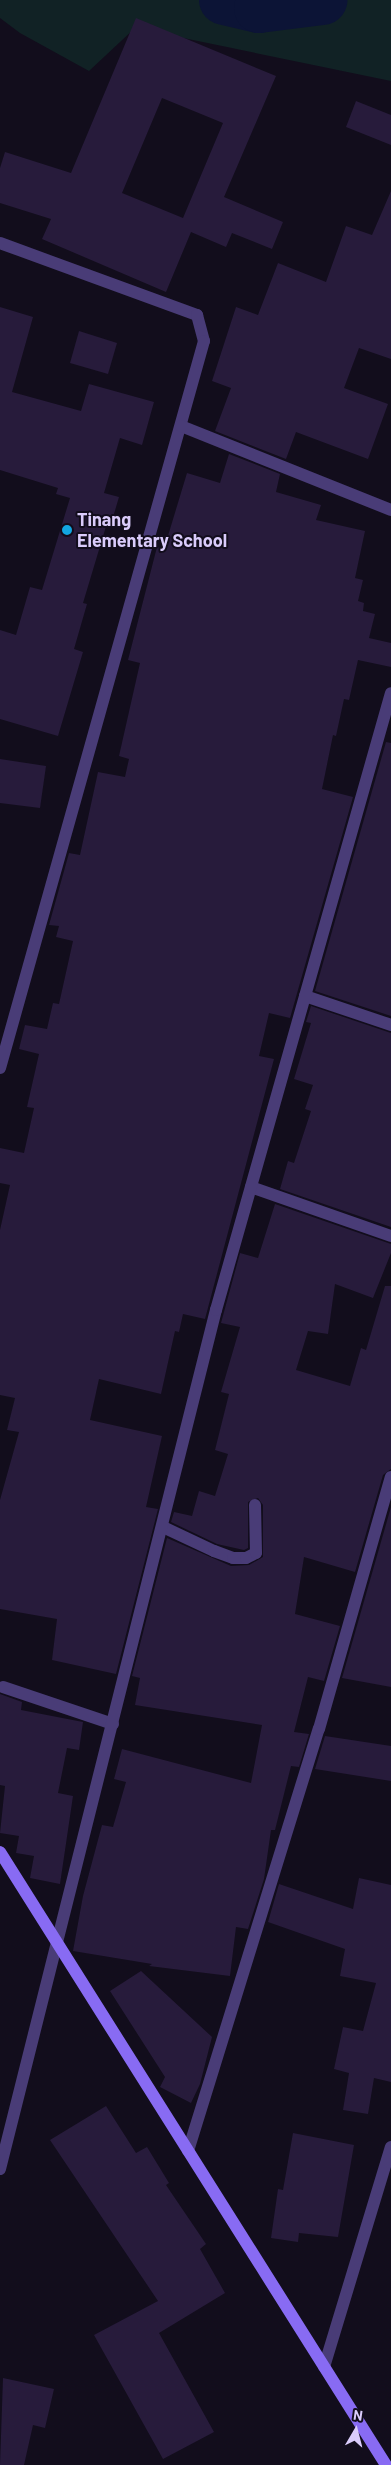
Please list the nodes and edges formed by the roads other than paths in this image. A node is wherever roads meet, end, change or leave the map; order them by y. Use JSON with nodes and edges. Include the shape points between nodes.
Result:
{"nodes":[{"id":1,"x":0,"y":243,"type":"edge"},
{"id":2,"x":182,"y":426,"type":"junction"},
{"id":3,"x":391,"y":510,"type":"edge"},
{"id":4,"x":391,"y":693,"type":"edge"},
{"id":5,"x":305,"y":996,"type":"junction"},
{"id":6,"x":391,"y":1024,"type":"edge"},
{"id":7,"x":0,"y":1068,"type":"edge"},
{"id":8,"x":251,"y":1187,"type":"junction"},
{"id":9,"x":391,"y":1236,"type":"edge"},
{"id":10,"x":391,"y":1477,"type":"edge"},
{"id":11,"x":255,"y":1505,"type":"dead end"},
{"id":12,"x":163,"y":1527,"type":"junction"},
{"id":13,"x":3,"y":1688,"type":"dead end"},
{"id":14,"x":113,"y":1724,"type":"junction"},
{"id":15,"x":0,"y":1852,"type":"edge"},
{"id":16,"x":59,"y":1945,"type":"junction"},
{"id":17,"x":391,"y":2147,"type":"edge"},
{"id":18,"x":188,"y":2150,"type":"junction"},
{"id":19,"x":0,"y":2169,"type":"edge"},
{"id":20,"x":324,"y":2367,"type":"junction"},
{"id":21,"x":386,"y":2465,"type":"edge"}],
"edges":[{"from":1,"to":2,"type":"street","via":[[196,315],[204,341]]},
{"from":2,"to":3,"type":"street"},
{"from":2,"to":7,"type":"street"},
{"from":4,"to":5,"type":"street"},
{"from":5,"to":6,"type":"street"},
{"from":5,"to":8,"type":"street"},
{"from":8,"to":9,"type":"street"},
{"from":8,"to":12,"type":"street","via":[[216,1310]]},
{"from":10,"to":18,"type":"street","via":[[319,1729]]},
{"from":11,"to":12,"type":"street","via":[[256,1553],[246,1558],[233,1558],[214,1551]]},
{"from":12,"to":14,"type":"street"},
{"from":13,"to":14,"type":"street"},
{"from":14,"to":16,"type":"street"},
{"from":15,"to":16,"type":"street"},
{"from":16,"to":18,"type":"street"},
{"from":16,"to":19,"type":"street"},
{"from":17,"to":20,"type":"street"},
{"from":18,"to":20,"type":"street"},
{"from":20,"to":21,"type":"street"}]}
